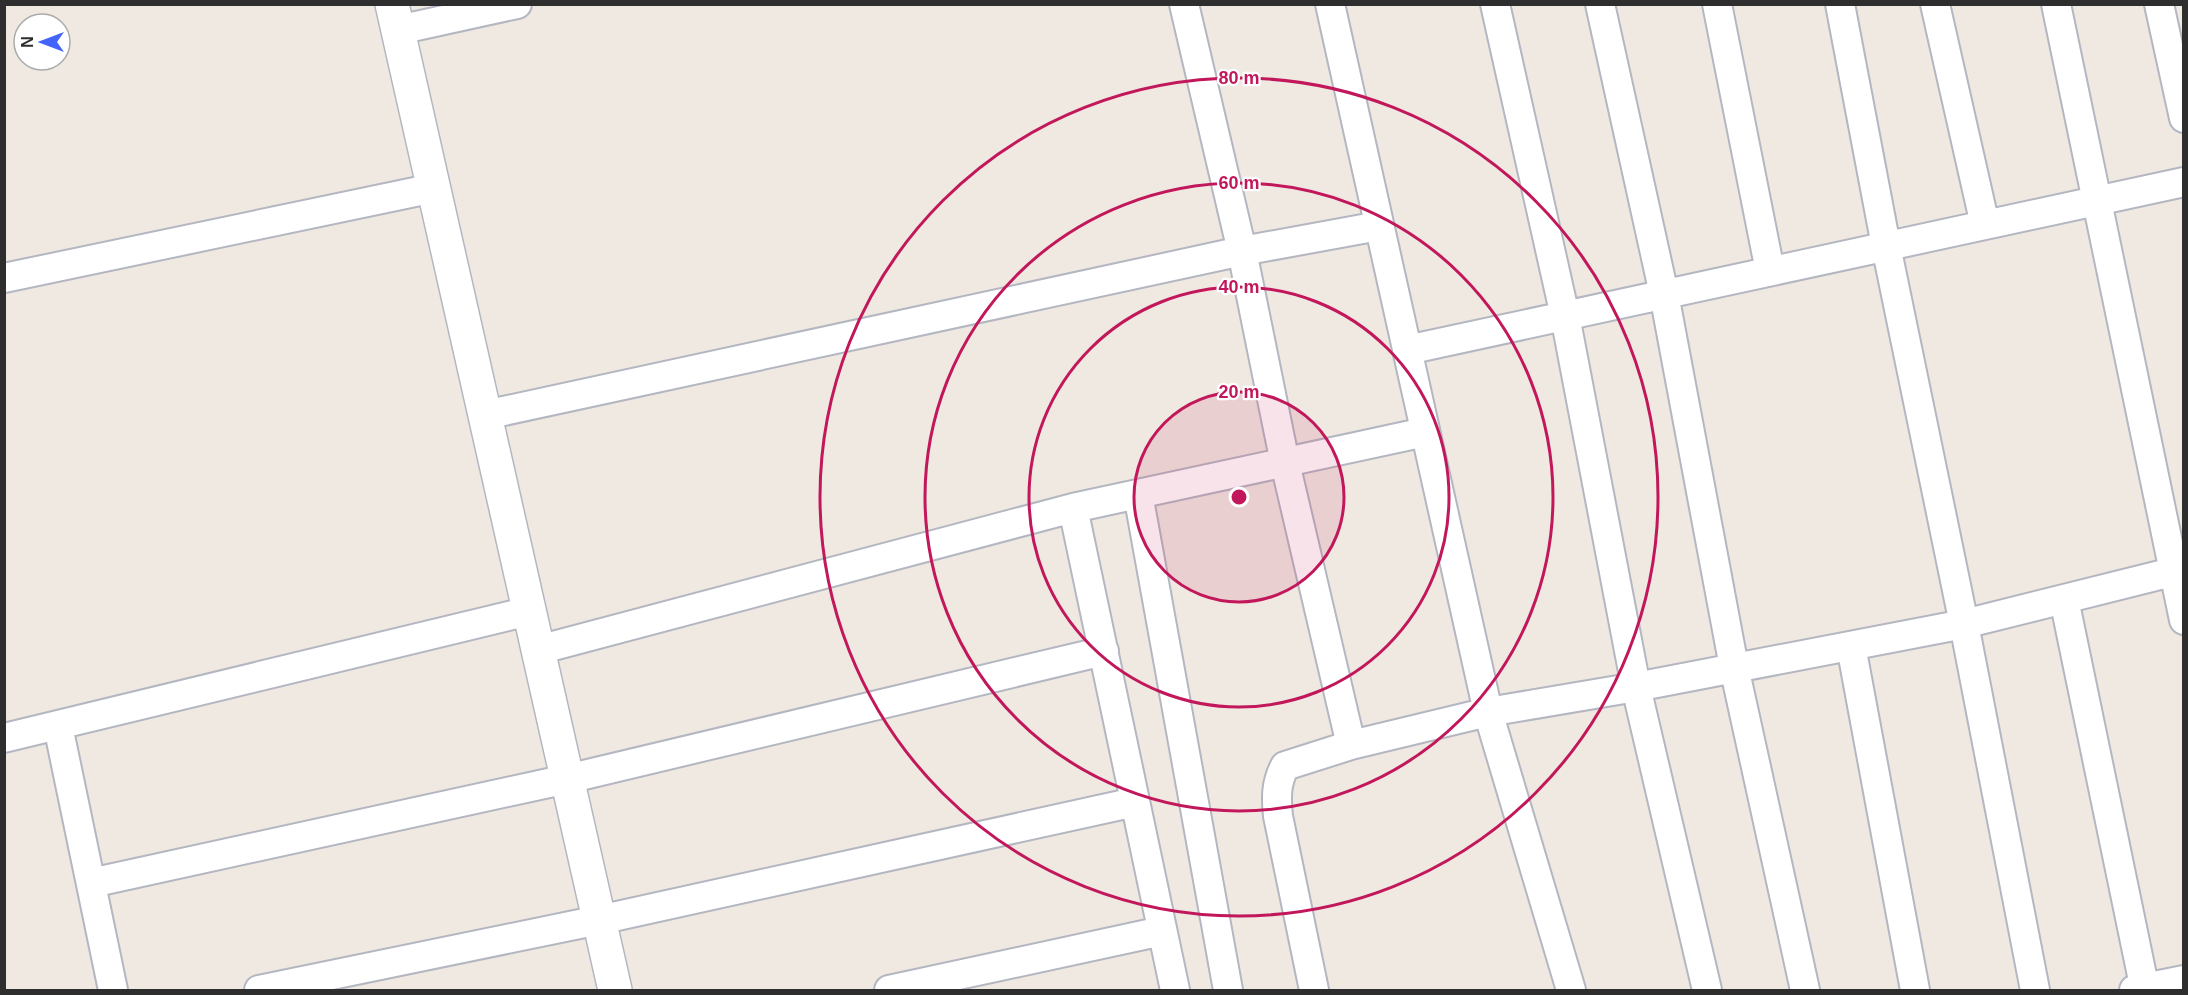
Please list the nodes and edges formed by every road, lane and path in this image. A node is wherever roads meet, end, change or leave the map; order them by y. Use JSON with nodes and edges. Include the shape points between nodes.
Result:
{"nodes":[{"id":1,"x":517,"y":4,"type":"edge"},
{"id":2,"x":1184,"y":4,"type":"edge"},
{"id":3,"x":1330,"y":4,"type":"edge"},
{"id":4,"x":1495,"y":4,"type":"edge"},
{"id":5,"x":1600,"y":4,"type":"edge"},
{"id":6,"x":1717,"y":4,"type":"edge"},
{"id":7,"x":1840,"y":4,"type":"edge"},
{"id":8,"x":1935,"y":4,"type":"edge"},
{"id":9,"x":2056,"y":4,"type":"edge"},
{"id":10,"x":2159,"y":4,"type":"edge"},
{"id":11,"x":395,"y":17,"type":"edge"},
{"id":12,"x":2184,"y":118,"type":"edge"},
{"id":13,"x":2184,"y":182,"type":"edge"},
{"id":14,"x":434,"y":188,"type":"junction"},
{"id":15,"x":2097,"y":200,"type":"junction"},
{"id":16,"x":1985,"y":225,"type":"junction"},
{"id":17,"x":1379,"y":226,"type":"junction"},
{"id":18,"x":1886,"y":246,"type":"junction"},
{"id":19,"x":1242,"y":251,"type":"junction"},
{"id":20,"x":1770,"y":271,"type":"junction"},
{"id":21,"x":4,"y":278,"type":"edge"},
{"id":22,"x":1664,"y":294,"type":"junction"},
{"id":23,"x":1565,"y":316,"type":"junction"},
{"id":24,"x":1407,"y":350,"type":"junction"},
{"id":25,"x":485,"y":415,"type":"junction"},
{"id":26,"x":1425,"y":432,"type":"junction"},
{"id":27,"x":1285,"y":463,"type":"junction"},
{"id":28,"x":1138,"y":494,"type":"junction"},
{"id":29,"x":1073,"y":508,"type":"junction"},
{"id":30,"x":2178,"y":570,"type":"edge"},
{"id":31,"x":2064,"y":599,"type":"junction"},
{"id":32,"x":529,"y":611,"type":"junction"},
{"id":33,"x":2184,"y":621,"type":"edge"},
{"id":34,"x":1964,"y":624,"type":"junction"},
{"id":35,"x":1851,"y":646,"type":"junction"},
{"id":36,"x":538,"y":650,"type":"junction"},
{"id":37,"x":1104,"y":651,"type":"junction"},
{"id":38,"x":1734,"y":667,"type":"junction"},
{"id":39,"x":1636,"y":687,"type":"junction"},
{"id":40,"x":1488,"y":712,"type":"junction"},
{"id":41,"x":58,"y":726,"type":"junction"},
{"id":42,"x":4,"y":738,"type":"edge"},
{"id":43,"x":1351,"y":745,"type":"junction"},
{"id":44,"x":567,"y":779,"type":"junction"},
{"id":45,"x":1135,"y":802,"type":"junction"},
{"id":46,"x":91,"y":883,"type":"junction"},
{"id":47,"x":599,"y":920,"type":"junction"},
{"id":48,"x":1162,"y":931,"type":"junction"},
{"id":49,"x":2184,"y":980,"type":"edge"},
{"id":50,"x":113,"y":990,"type":"edge"},
{"id":51,"x":259,"y":990,"type":"edge"},
{"id":52,"x":615,"y":990,"type":"edge"},
{"id":53,"x":889,"y":990,"type":"edge"},
{"id":54,"x":1175,"y":990,"type":"edge"},
{"id":55,"x":1228,"y":990,"type":"edge"},
{"id":56,"x":1314,"y":990,"type":"edge"},
{"id":57,"x":1571,"y":990,"type":"edge"},
{"id":58,"x":1707,"y":990,"type":"edge"},
{"id":59,"x":1805,"y":990,"type":"edge"},
{"id":60,"x":1915,"y":990,"type":"edge"},
{"id":61,"x":2035,"y":990,"type":"edge"},
{"id":62,"x":2142,"y":990,"type":"edge"}],
"edges":[{"from":1,"to":11,"type":"street"},
{"from":2,"to":19,"type":"street"},
{"from":3,"to":17,"type":"street"},
{"from":4,"to":23,"type":"street"},
{"from":5,"to":22,"type":"street"},
{"from":6,"to":20,"type":"street"},
{"from":7,"to":18,"type":"street"},
{"from":8,"to":16,"type":"street"},
{"from":9,"to":15,"type":"street"},
{"from":10,"to":12,"type":"street"},
{"from":11,"to":14,"type":"street"},
{"from":13,"to":15,"type":"street"},
{"from":14,"to":21,"type":"street"},
{"from":14,"to":25,"type":"street"},
{"from":15,"to":16,"type":"street"},
{"from":15,"to":30,"type":"street"},
{"from":16,"to":18,"type":"street"},
{"from":17,"to":19,"type":"street"},
{"from":17,"to":24,"type":"street"},
{"from":18,"to":20,"type":"street"},
{"from":18,"to":34,"type":"street"},
{"from":19,"to":25,"type":"street"},
{"from":19,"to":27,"type":"street"},
{"from":20,"to":22,"type":"street"},
{"from":22,"to":23,"type":"street"},
{"from":22,"to":38,"type":"street"},
{"from":23,"to":24,"type":"street"},
{"from":23,"to":39,"type":"street"},
{"from":24,"to":26,"type":"street"},
{"from":25,"to":32,"type":"street"},
{"from":26,"to":27,"type":"street"},
{"from":26,"to":40,"type":"street"},
{"from":27,"to":28,"type":"street"},
{"from":27,"to":43,"type":"street"},
{"from":28,"to":29,"type":"street"},
{"from":28,"to":55,"type":"street"},
{"from":29,"to":36,"type":"street"},
{"from":29,"to":37,"type":"street"},
{"from":30,"to":31,"type":"street"},
{"from":30,"to":33,"type":"street"},
{"from":31,"to":34,"type":"street"},
{"from":31,"to":62,"type":"street"},
{"from":32,"to":36,"type":"street"},
{"from":32,"to":41,"type":"street"},
{"from":34,"to":35,"type":"street"},
{"from":34,"to":61,"type":"street"},
{"from":35,"to":38,"type":"street"},
{"from":35,"to":60,"type":"street"},
{"from":36,"to":44,"type":"street"},
{"from":37,"to":44,"type":"street"},
{"from":37,"to":45,"type":"street"},
{"from":38,"to":39,"type":"street"},
{"from":38,"to":59,"type":"street"},
{"from":39,"to":40,"type":"street"},
{"from":39,"to":58,"type":"street"},
{"from":40,"to":43,"type":"street"},
{"from":40,"to":57,"type":"street"},
{"from":41,"to":42,"type":"street"},
{"from":41,"to":46,"type":"street"},
{"from":43,"to":56,"type":"street","via":[[1285,766],[1278,779],[1278,816]]},
{"from":44,"to":46,"type":"street"},
{"from":44,"to":47,"type":"street"},
{"from":45,"to":47,"type":"street"},
{"from":45,"to":48,"type":"street"},
{"from":46,"to":50,"type":"street"},
{"from":47,"to":51,"type":"street"},
{"from":47,"to":52,"type":"street"},
{"from":48,"to":53,"type":"street"},
{"from":48,"to":54,"type":"street"},
{"from":49,"to":62,"type":"street"}]}
